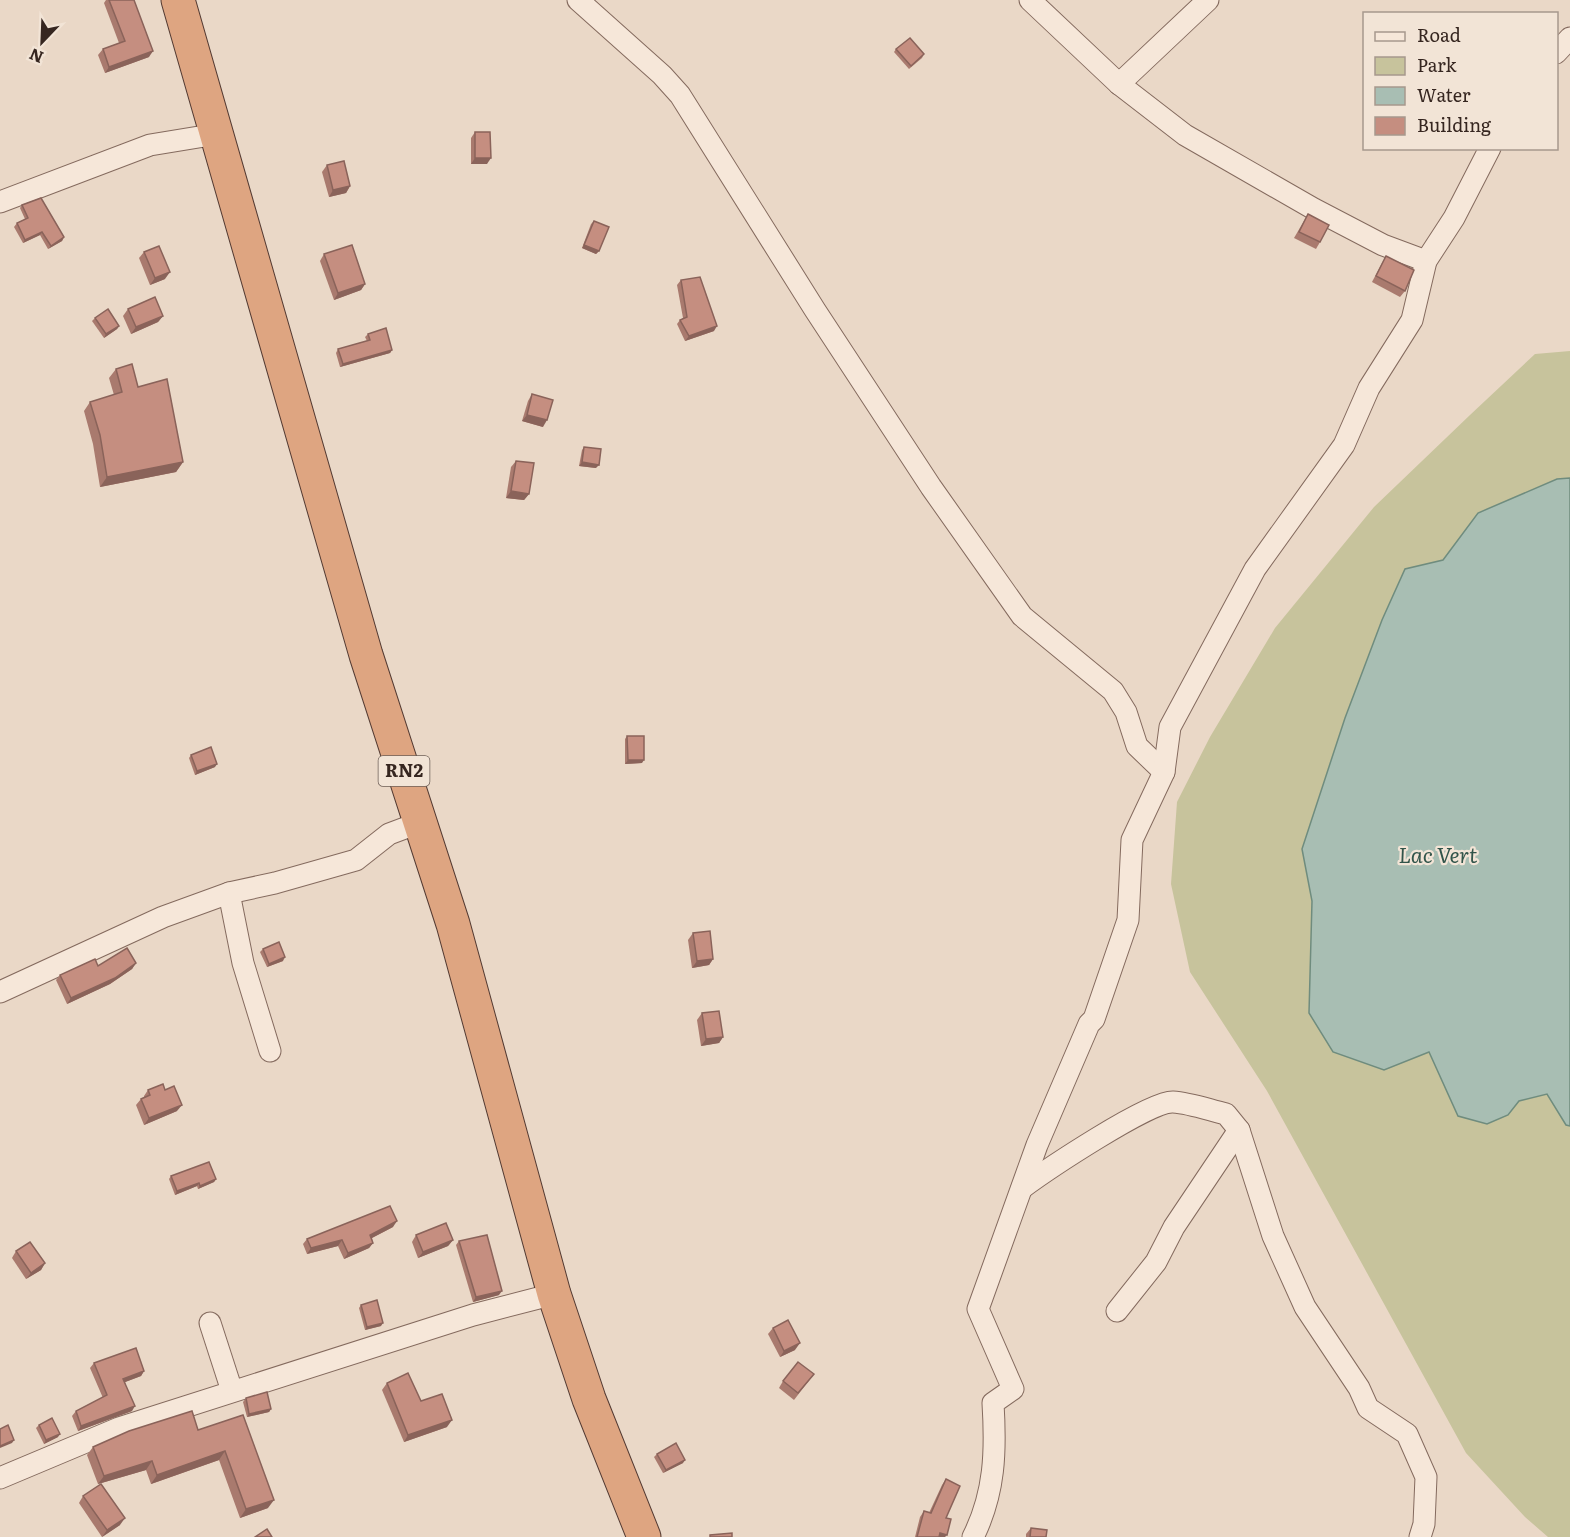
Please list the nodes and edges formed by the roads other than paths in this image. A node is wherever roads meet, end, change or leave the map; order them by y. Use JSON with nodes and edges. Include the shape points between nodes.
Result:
{"nodes":[{"id":1,"x":178,"y":0,"type":"edge"},
{"id":2,"x":578,"y":0,"type":"edge"},
{"id":3,"x":1030,"y":0,"type":"edge"},
{"id":4,"x":1208,"y":0,"type":"edge"},
{"id":5,"x":1570,"y":38,"type":"edge"},
{"id":6,"x":1558,"y":52,"type":"edge"},
{"id":7,"x":1119,"y":84,"type":"junction"},
{"id":8,"x":217,"y":134,"type":"junction"},
{"id":9,"x":1489,"y":150,"type":"edge"},
{"id":10,"x":2,"y":195,"type":"edge"},
{"id":11,"x":1426,"y":261,"type":"junction"},
{"id":12,"x":1164,"y":772,"type":"junction"},
{"id":13,"x":420,"y":822,"type":"junction"},
{"id":14,"x":229,"y":893,"type":"junction"},
{"id":15,"x":0,"y":992,"type":"edge"},
{"id":16,"x":270,"y":1051,"type":"dead end"},
{"id":17,"x":1239,"y":1130,"type":"junction"},
{"id":18,"x":1022,"y":1188,"type":"junction"},
{"id":19,"x":554,"y":1294,"type":"junction"},
{"id":20,"x":1117,"y":1311,"type":"dead end"},
{"id":21,"x":210,"y":1323,"type":"dead end"},
{"id":22,"x":232,"y":1391,"type":"junction"},
{"id":23,"x":0,"y":1478,"type":"edge"},
{"id":24,"x":644,"y":1537,"type":"edge"},
{"id":25,"x":973,"y":1537,"type":"edge"},
{"id":26,"x":1420,"y":1537,"type":"edge"}],
"edges":[{"from":1,"to":8,"type":"highway","number":"RN2"},
{"from":2,"to":12,"type":"street","via":[[680,95],[931,487],[1022,616],[1113,690],[1126,712],[1137,746]]},
{"from":3,"to":7,"type":"street"},
{"from":4,"to":7,"type":"street"},
{"from":5,"to":6,"type":"street"},
{"from":7,"to":11,"type":"street","via":[[1185,135],[1383,245]]},
{"from":8,"to":10,"type":"street","via":[[150,145]]},
{"from":8,"to":13,"type":"highway","number":"RN2","via":[[366,655]]},
{"from":9,"to":11,"type":"street","via":[[1454,218]]},
{"from":11,"to":12,"type":"street","via":[[1412,320],[1369,388],[1344,445],[1254,569],[1170,727]]},
{"from":12,"to":18,"type":"street","via":[[1132,840],[1128,920],[1094,1019],[1036,1145]]},
{"from":13,"to":14,"type":"street","via":[[390,834],[356,860]]},
{"from":13,"to":19,"type":"highway","number":"RN2","via":[[453,924]]},
{"from":14,"to":15,"type":"street","via":[[163,917]]},
{"from":14,"to":16,"type":"street","via":[[243,963]]},
{"from":17,"to":18,"type":"street","via":[[1226,1114],[1170,1102],[1061,1159]]},
{"from":17,"to":20,"type":"street","via":[[1186,1207],[1155,1262]]},
{"from":17,"to":26,"type":"street","via":[[1273,1236],[1301,1299],[1368,1408],[1407,1434],[1426,1476]]},
{"from":18,"to":25,"type":"street","via":[[978,1310],[1013,1389],[993,1403],[996,1449],[991,1492]]},
{"from":19,"to":22,"type":"street","via":[[473,1315]]},
{"from":19,"to":24,"type":"highway","number":"RN2","via":[[588,1399]]},
{"from":21,"to":22,"type":"street"},
{"from":22,"to":23,"type":"street","via":[[119,1428]]}]}
